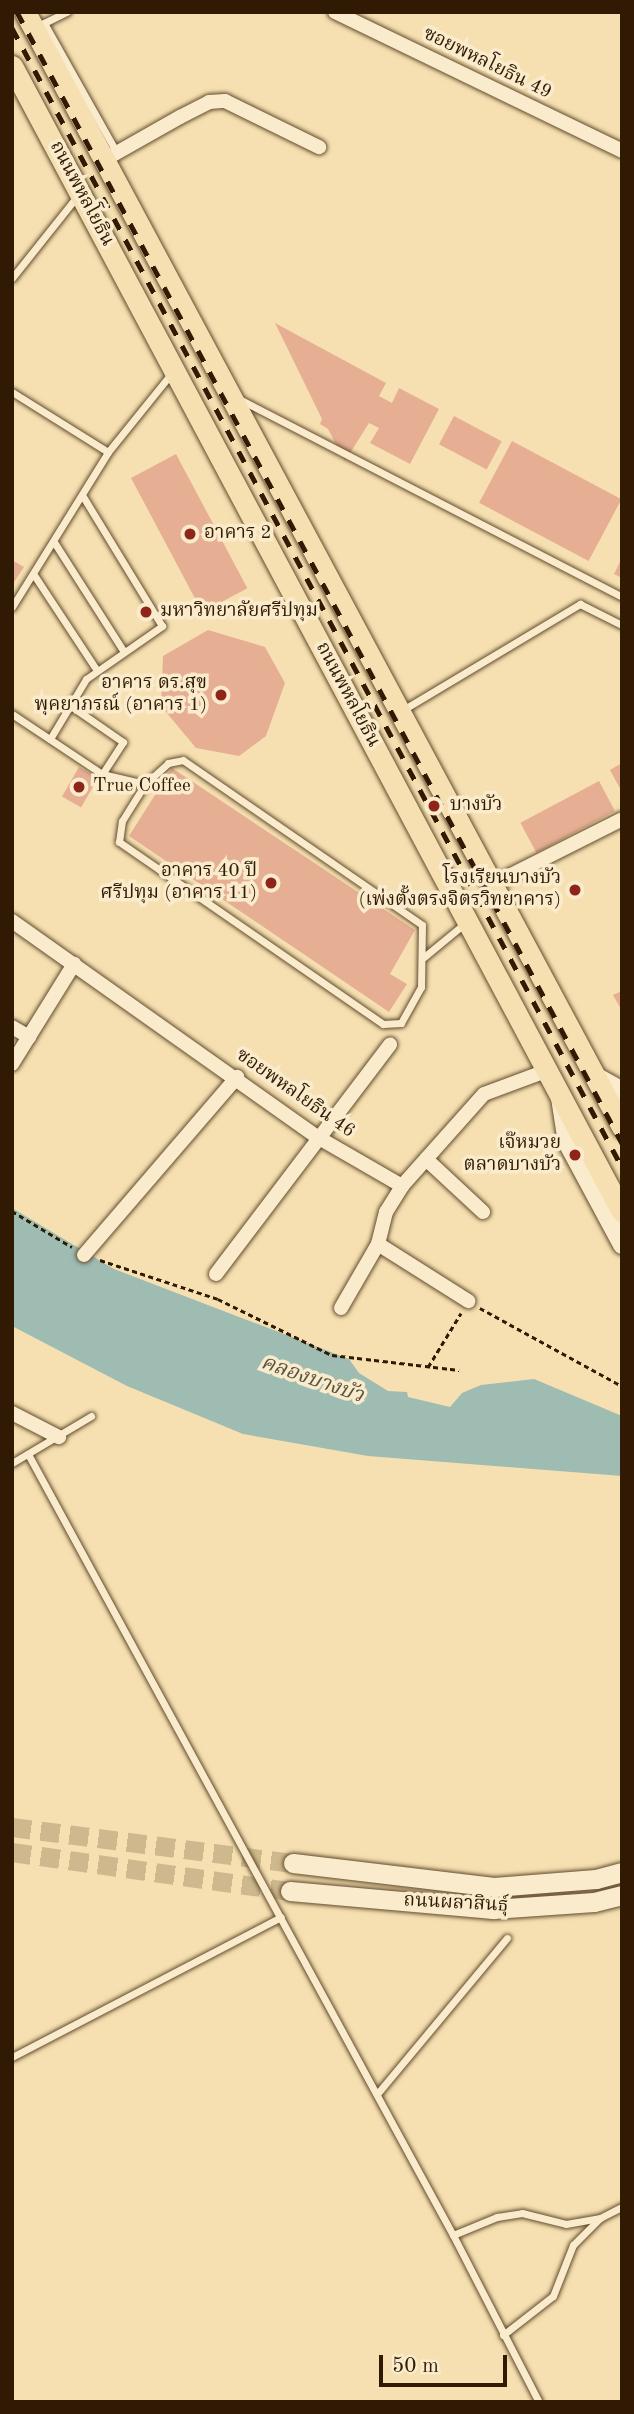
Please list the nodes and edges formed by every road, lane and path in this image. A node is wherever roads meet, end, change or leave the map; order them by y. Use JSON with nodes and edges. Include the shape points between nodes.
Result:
{"nodes":[{"id":1,"x":67,"y":12,"type":"edge"},
{"id":2,"x":335,"y":12,"type":"edge"},
{"id":3,"x":34,"y":21,"type":"edge"},
{"id":4,"x":12,"y":66,"type":"edge"},
{"id":5,"x":319,"y":146,"type":"dead end"},
{"id":6,"x":622,"y":150,"type":"edge"},
{"id":7,"x":110,"y":157,"type":"junction"},
{"id":8,"x":81,"y":192,"type":"junction"},
{"id":9,"x":12,"y":278,"type":"edge"},
{"id":10,"x":207,"y":353,"type":"junction"},
{"id":11,"x":174,"y":371,"type":"junction"},
{"id":12,"x":12,"y":392,"type":"edge"},
{"id":13,"x":229,"y":394,"type":"junction"},
{"id":14,"x":108,"y":452,"type":"junction"},
{"id":15,"x":82,"y":495,"type":"junction"},
{"id":16,"x":54,"y":542,"type":"junction"},
{"id":17,"x":34,"y":575,"type":"junction"},
{"id":18,"x":622,"y":597,"type":"edge"},
{"id":19,"x":12,"y":607,"type":"edge"},
{"id":20,"x":622,"y":625,"type":"edge"},
{"id":21,"x":124,"y":652,"type":"junction"},
{"id":22,"x":96,"y":669,"type":"junction"},
{"id":23,"x":68,"y":704,"type":"junction"},
{"id":24,"x":399,"y":712,"type":"junction"},
{"id":25,"x":12,"y":714,"type":"edge"},
{"id":26,"x":50,"y":739,"type":"junction"},
{"id":27,"x":102,"y":774,"type":"junction"},
{"id":28,"x":145,"y":784,"type":"junction"},
{"id":29,"x":622,"y":819,"type":"edge"},
{"id":30,"x":493,"y":884,"type":"junction"},
{"id":31,"x":12,"y":921,"type":"edge"},
{"id":32,"x":468,"y":922,"type":"junction"},
{"id":33,"x":424,"y":957,"type":"junction"},
{"id":34,"x":74,"y":964,"type":"junction"},
{"id":35,"x":12,"y":1027,"type":"edge"},
{"id":36,"x":29,"y":1037,"type":"junction"},
{"id":37,"x":390,"y":1045,"type":"dead end"},
{"id":38,"x":12,"y":1064,"type":"edge"},
{"id":39,"x":546,"y":1071,"type":"junction"},
{"id":40,"x":594,"y":1076,"type":"junction"},
{"id":41,"x":237,"y":1077,"type":"junction"},
{"id":42,"x":622,"y":1091,"type":"edge"},
{"id":43,"x":560,"y":1097,"type":"junction"},
{"id":44,"x":622,"y":1126,"type":"edge"},
{"id":45,"x":319,"y":1138,"type":"junction"},
{"id":46,"x":426,"y":1159,"type":"junction"},
{"id":47,"x":401,"y":1186,"type":"junction"},
{"id":48,"x":12,"y":1211,"type":"edge"},
{"id":49,"x":483,"y":1212,"type":"dead end"},
{"id":50,"x":622,"y":1212,"type":"edge"},
{"id":51,"x":378,"y":1244,"type":"junction"},
{"id":52,"x":622,"y":1244,"type":"edge"},
{"id":53,"x":84,"y":1255,"type":"junction"},
{"id":54,"x":216,"y":1274,"type":"dead end"},
{"id":55,"x":468,"y":1301,"type":"junction"},
{"id":56,"x":341,"y":1308,"type":"dead end"},
{"id":57,"x":428,"y":1367,"type":"junction"},
{"id":58,"x":459,"y":1370,"type":"dead end"},
{"id":59,"x":622,"y":1386,"type":"edge"},
{"id":60,"x":12,"y":1412,"type":"edge"},
{"id":61,"x":90,"y":1416,"type":"dead end"},
{"id":62,"x":59,"y":1437,"type":"junction"},
{"id":63,"x":28,"y":1454,"type":"junction"},
{"id":64,"x":12,"y":1463,"type":"edge"},
{"id":65,"x":293,"y":1863,"type":"tunnel mouth"},
{"id":66,"x":622,"y":1872,"type":"edge"},
{"id":67,"x":290,"y":1891,"type":"tunnel mouth"},
{"id":68,"x":622,"y":1895,"type":"edge"},
{"id":69,"x":281,"y":1917,"type":"junction"},
{"id":70,"x":508,"y":1938,"type":"dead end"},
{"id":71,"x":12,"y":2057,"type":"edge"},
{"id":72,"x":377,"y":2094,"type":"junction"},
{"id":73,"x":622,"y":2207,"type":"edge"},
{"id":74,"x":600,"y":2218,"type":"junction"},
{"id":75,"x":453,"y":2235,"type":"junction"},
{"id":76,"x":503,"y":2334,"type":"junction"},
{"id":77,"x":539,"y":2402,"type":"edge"}],
"edges":[{"from":1,"to":3,"type":"lane"},
{"from":2,"to":6,"type":"street","name":"ซอยพหลโยธิน 49"},
{"from":3,"to":7,"type":"main road","name":"ถนนพหลโยธิน"},
{"from":4,"to":8,"type":"main road","name":"ถนนพหลโยธิน"},
{"from":5,"to":7,"type":"street","via":[[225,101],[209,103]]},
{"from":7,"to":10,"type":"main road","name":"ถนนพหลโยธิน"},
{"from":8,"to":9,"type":"lane"},
{"from":8,"to":11,"type":"main road","name":"ถนนพหลโยธิน"},
{"from":10,"to":11,"type":"main road"},
{"from":10,"to":13,"type":"main road","name":"ถนนพหลโยธิน"},
{"from":11,"to":14,"type":"lane"},
{"from":11,"to":32,"type":"main road","name":"ถนนพหลโยธิน"},
{"from":12,"to":14,"type":"lane"},
{"from":13,"to":18,"type":"lane"},
{"from":13,"to":24,"type":"main road","name":"ถนนพหลโยธิน"},
{"from":14,"to":15,"type":"lane"},
{"from":15,"to":16,"type":"lane"},
{"from":15,"to":21,"type":"lane","via":[[162,626]]},
{"from":16,"to":17,"type":"lane"},
{"from":16,"to":21,"type":"lane"},
{"from":17,"to":19,"type":"lane"},
{"from":17,"to":22,"type":"lane"},
{"from":20,"to":24,"type":"lane","via":[[580,604]]},
{"from":21,"to":22,"type":"lane"},
{"from":22,"to":23,"type":"lane"},
{"from":23,"to":26,"type":"lane"},
{"from":23,"to":27,"type":"lane","via":[[123,742]]},
{"from":24,"to":30,"type":"main road","name":"ถนนพหลโยธิน"},
{"from":25,"to":26,"type":"lane"},
{"from":26,"to":27,"type":"lane"},
{"from":27,"to":28,"type":"lane"},
{"from":28,"to":33,"type":"lane","via":[[168,763],[183,760],[195,764],[409,912],[422,925]]},
{"from":28,"to":33,"type":"lane","via":[[122,821],[119,842],[383,1024],[401,1023],[410,1012],[420,990]]},
{"from":29,"to":30,"type":"street"},
{"from":30,"to":40,"type":"main road","name":"ถนนพหลโยธิน"},
{"from":31,"to":34,"type":"street","name":"ซอยพหลโยธิน 46"},
{"from":32,"to":33,"type":"lane"},
{"from":32,"to":39,"type":"main road","name":"ถนนพหลโยธิน"},
{"from":34,"to":36,"type":"street"},
{"from":34,"to":41,"type":"street","name":"ซอยพหลโยธิน 46"},
{"from":35,"to":36,"type":"street"},
{"from":36,"to":38,"type":"street"},
{"from":37,"to":45,"type":"street"},
{"from":39,"to":43,"type":"main road","name":"ถนนพหลโยธิน"},
{"from":39,"to":46,"type":"street","via":[[484,1094]]},
{"from":40,"to":42,"type":"main road"},
{"from":40,"to":44,"type":"main road","name":"ถนนพหลโยธิน"},
{"from":41,"to":45,"type":"street","name":"ซอยพหลโยธิน 46"},
{"from":41,"to":53,"type":"street"},
{"from":43,"to":50,"type":"main road","name":"ถนนพหลโยธิน"},
{"from":43,"to":52,"type":"main road","via":[[561,1127],[567,1142]]},
{"from":45,"to":47,"type":"street","name":"ซอยพหลโยธิน 46"},
{"from":45,"to":54,"type":"street"},
{"from":46,"to":47,"type":"street"},
{"from":46,"to":49,"type":"street"},
{"from":47,"to":51,"type":"street","via":[[386,1212]]},
{"from":48,"to":53,"type":"path"},
{"from":51,"to":55,"type":"street"},
{"from":51,"to":56,"type":"street"},
{"from":53,"to":57,"type":"path","via":[[218,1299],[332,1355]]},
{"from":55,"to":57,"type":"path"},
{"from":55,"to":59,"type":"path"},
{"from":57,"to":58,"type":"path"},
{"from":60,"to":62,"type":"street"},
{"from":61,"to":62,"type":"lane"},
{"from":62,"to":63,"type":"lane"},
{"from":63,"to":64,"type":"lane"},
{"from":63,"to":69,"type":"lane"},
{"from":65,"to":66,"type":"main road","name":"ถนนผลาสินธุ์","via":[[494,1887],[596,1879]]},
{"from":67,"to":68,"type":"main road","name":"ถนนผลาสินธุ์","via":[[493,1909],[594,1902]]},
{"from":69,"to":71,"type":"lane"},
{"from":69,"to":72,"type":"lane"},
{"from":70,"to":72,"type":"lane"},
{"from":72,"to":75,"type":"lane"},
{"from":73,"to":74,"type":"lane"},
{"from":74,"to":75,"type":"lane","via":[[566,2224],[522,2213],[496,2217]]},
{"from":74,"to":76,"type":"lane","via":[[573,2245],[553,2296]]},
{"from":75,"to":76,"type":"lane"},
{"from":76,"to":77,"type":"lane"}]}
